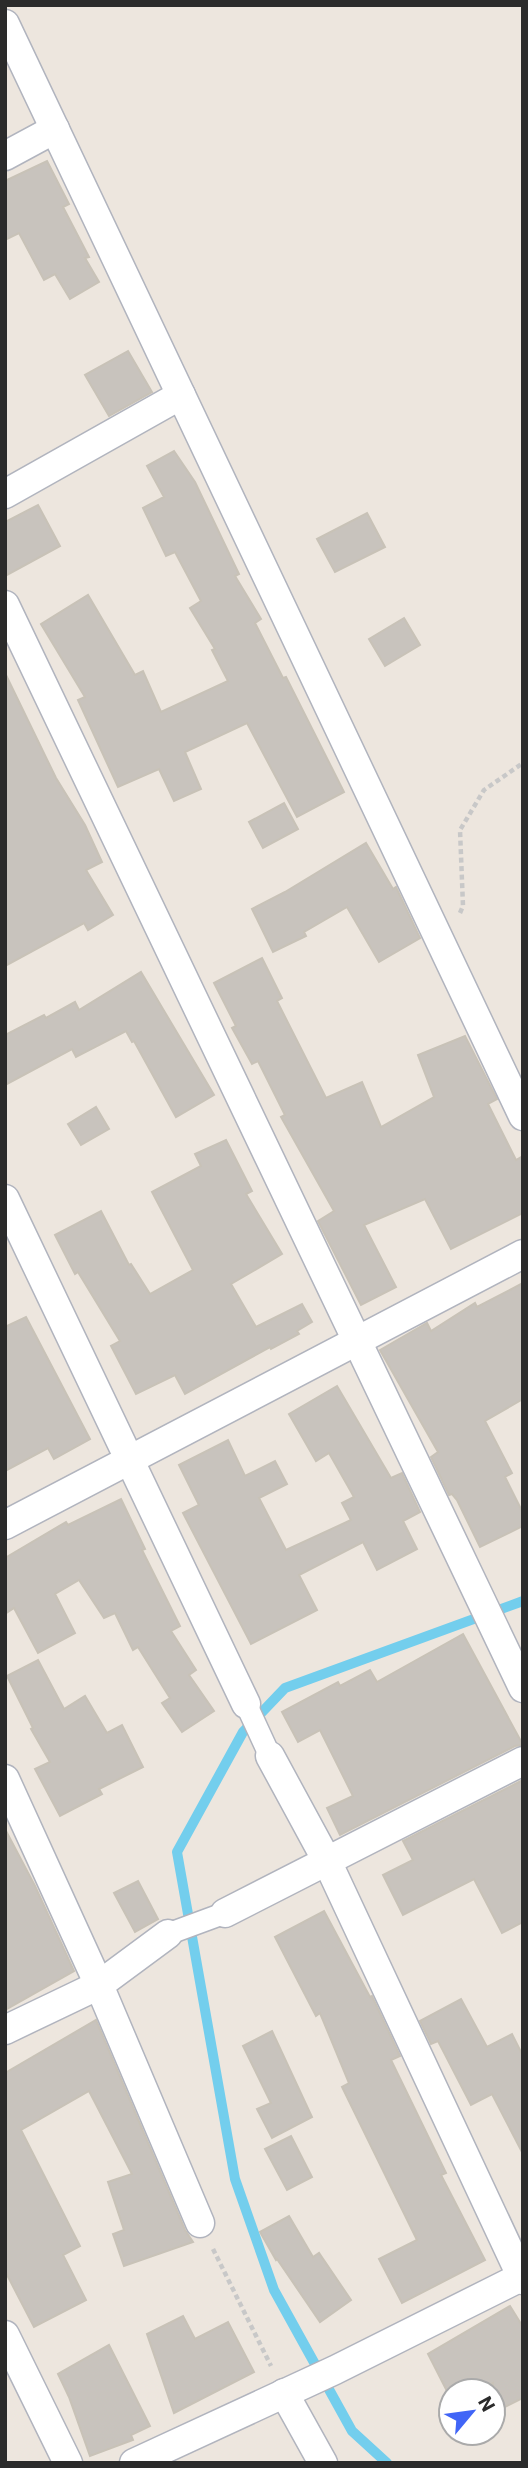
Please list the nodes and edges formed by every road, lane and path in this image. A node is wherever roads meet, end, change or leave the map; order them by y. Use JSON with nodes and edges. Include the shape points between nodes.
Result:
{"nodes":[{"id":1,"x":5,"y":24,"type":"edge"},
{"id":2,"x":55,"y":129,"type":"junction"},
{"id":3,"x":5,"y":156,"type":"edge"},
{"id":4,"x":181,"y":395,"type":"junction"},
{"id":5,"x":5,"y":494,"type":"edge"},
{"id":6,"x":5,"y":605,"type":"edge"},
{"id":7,"x":523,"y":763,"type":"edge"},
{"id":8,"x":445,"y":952,"type":"junction"},
{"id":9,"x":523,"y":1116,"type":"edge"},
{"id":10,"x":5,"y":1199,"type":"edge"},
{"id":11,"x":523,"y":1254,"type":"edge"},
{"id":12,"x":357,"y":1341,"type":"junction"},
{"id":13,"x":129,"y":1460,"type":"junction"},
{"id":14,"x":5,"y":1525,"type":"edge"},
{"id":15,"x":523,"y":1688,"type":"edge"},
{"id":16,"x":246,"y":1704,"type":"joint"},
{"id":17,"x":270,"y":1756,"type":"joint"},
{"id":18,"x":523,"y":1761,"type":"edge"},
{"id":19,"x":5,"y":1779,"type":"edge"},
{"id":20,"x":327,"y":1861,"type":"junction"},
{"id":21,"x":225,"y":1913,"type":"joint"},
{"id":22,"x":168,"y":1934,"type":"joint"},
{"id":23,"x":99,"y":1985,"type":"junction"},
{"id":24,"x":5,"y":2030,"type":"edge"},
{"id":25,"x":200,"y":2223,"type":"joint"},
{"id":26,"x":522,"y":2277,"type":"edge"},
{"id":27,"x":5,"y":2335,"type":"edge"},
{"id":28,"x":284,"y":2393,"type":"junction"},
{"id":29,"x":68,"y":2463,"type":"edge"},
{"id":30,"x":134,"y":2463,"type":"edge"},
{"id":31,"x":323,"y":2463,"type":"edge"}],
"edges":[{"from":1,"to":2,"type":"street"},
{"from":2,"to":3,"type":"street"},
{"from":2,"to":4,"type":"street"},
{"from":4,"to":5,"type":"street"},
{"from":4,"to":8,"type":"street"},
{"from":6,"to":12,"type":"street"},
{"from":7,"to":8,"type":"path","via":[[484,790],[460,830],[463,906]]},
{"from":8,"to":9,"type":"street"},
{"from":10,"to":13,"type":"street"},
{"from":11,"to":12,"type":"street"},
{"from":12,"to":13,"type":"street"},
{"from":12,"to":15,"type":"street"},
{"from":13,"to":14,"type":"street"},
{"from":13,"to":16,"type":"street"},
{"from":16,"to":17,"type":"street"},
{"from":17,"to":20,"type":"street"},
{"from":18,"to":20,"type":"street"},
{"from":19,"to":23,"type":"street"},
{"from":20,"to":21,"type":"street"},
{"from":20,"to":26,"type":"street"},
{"from":21,"to":22,"type":"street"},
{"from":22,"to":23,"type":"street"},
{"from":23,"to":24,"type":"street"},
{"from":23,"to":25,"type":"street"},
{"from":25,"to":28,"type":"path"},
{"from":26,"to":28,"type":"street"},
{"from":27,"to":29,"type":"street"},
{"from":28,"to":30,"type":"street"},
{"from":28,"to":31,"type":"street"}]}
